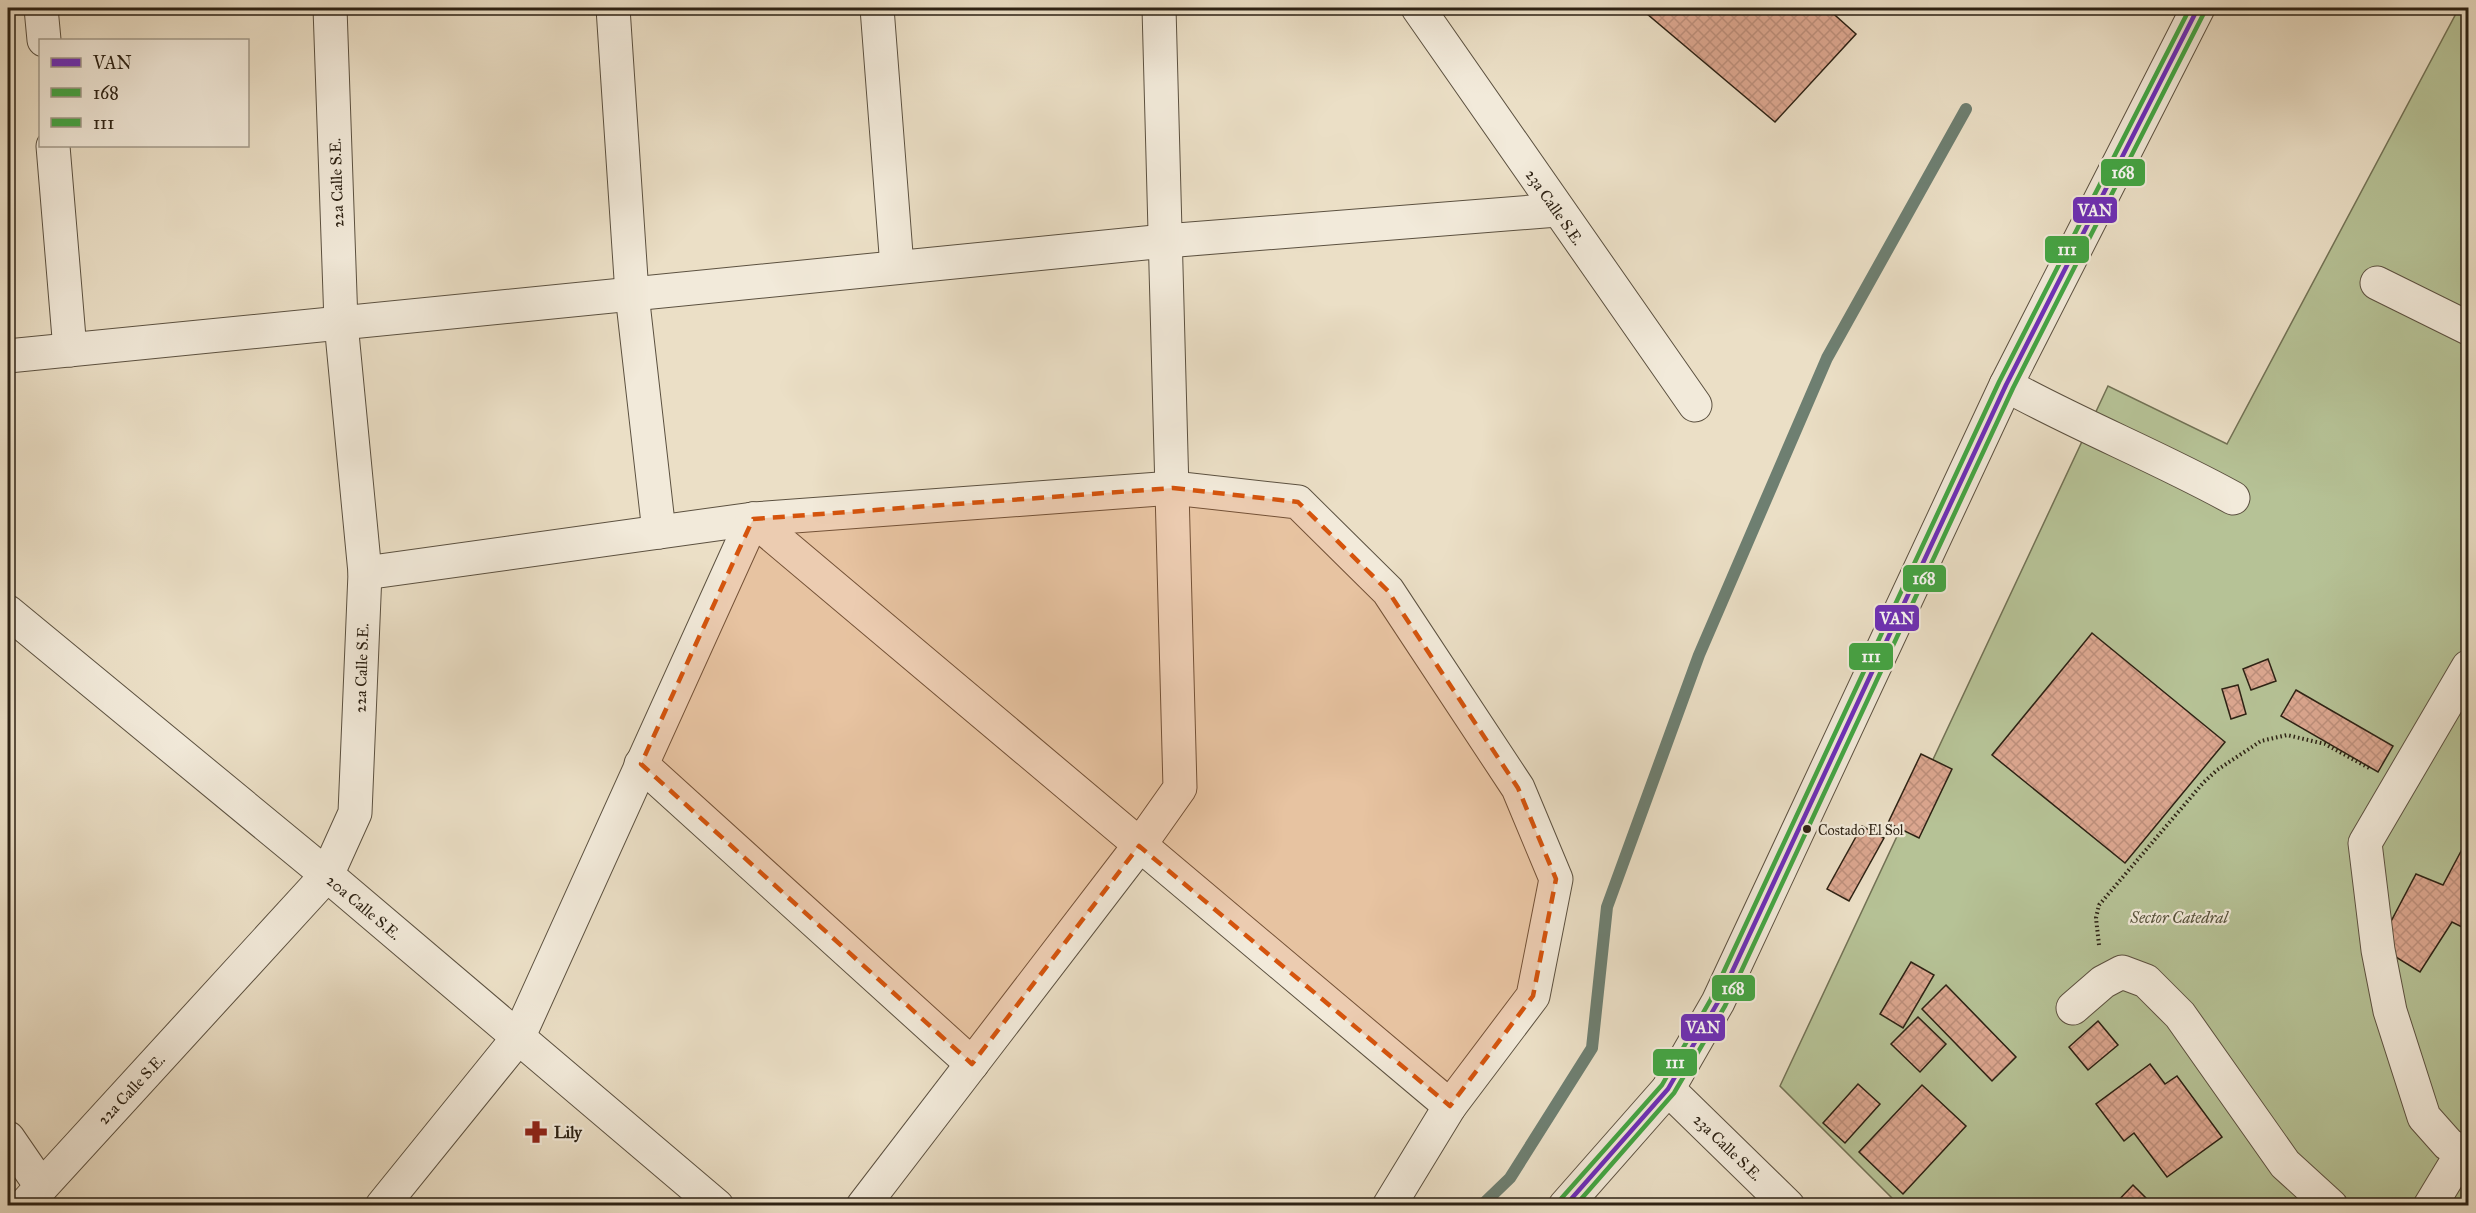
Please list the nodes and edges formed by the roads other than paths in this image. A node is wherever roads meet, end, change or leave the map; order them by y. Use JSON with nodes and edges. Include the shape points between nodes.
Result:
{"nodes":[{"id":1,"x":41,"y":8,"type":"edge"},
{"id":2,"x":330,"y":8,"type":"edge"},
{"id":3,"x":613,"y":8,"type":"edge"},
{"id":4,"x":877,"y":8,"type":"edge"},
{"id":5,"x":1159,"y":8,"type":"edge"},
{"id":6,"x":1418,"y":8,"type":"edge"},
{"id":7,"x":2198,"y":8,"type":"edge"},
{"id":8,"x":44,"y":39,"type":"edge"},
{"id":9,"x":52,"y":147,"type":"edge"},
{"id":10,"x":1557,"y":210,"type":"junction"},
{"id":11,"x":1165,"y":241,"type":"junction"},
{"id":12,"x":897,"y":267,"type":"junction"},
{"id":13,"x":2377,"y":282,"type":"dead end"},
{"id":14,"x":632,"y":294,"type":"junction"},
{"id":15,"x":341,"y":322,"type":"junction"},
{"id":16,"x":2469,"y":328,"type":"edge"},
{"id":17,"x":70,"y":350,"type":"junction"},
{"id":18,"x":8,"y":356,"type":"edge"},
{"id":19,"x":2006,"y":385,"type":"junction"},
{"id":20,"x":1695,"y":405,"type":"dead end"},
{"id":21,"x":1173,"y":488,"type":"junction"},
{"id":22,"x":2233,"y":498,"type":"dead end"},
{"id":23,"x":753,"y":519,"type":"junction"},
{"id":24,"x":659,"y":532,"type":"junction"},
{"id":25,"x":365,"y":573,"type":"junction"},
{"id":26,"x":8,"y":612,"type":"edge"},
{"id":27,"x":2469,"y":667,"type":"edge"},
{"id":28,"x":640,"y":764,"type":"junction"},
{"id":29,"x":1139,"y":846,"type":"junction"},
{"id":30,"x":327,"y":875,"type":"junction"},
{"id":31,"x":2073,"y":1008,"type":"dead end"},
{"id":32,"x":518,"y":1038,"type":"junction"},
{"id":33,"x":972,"y":1064,"type":"junction"},
{"id":34,"x":1668,"y":1089,"type":"junction"},
{"id":35,"x":1450,"y":1106,"type":"junction"},
{"id":36,"x":8,"y":1138,"type":"edge"},
{"id":37,"x":2465,"y":1155,"type":"edge"},
{"id":38,"x":33,"y":1196,"type":"edge"},
{"id":39,"x":382,"y":1206,"type":"edge"},
{"id":40,"x":717,"y":1206,"type":"edge"},
{"id":41,"x":863,"y":1206,"type":"edge"},
{"id":42,"x":1389,"y":1206,"type":"edge"},
{"id":43,"x":1565,"y":1206,"type":"edge"},
{"id":44,"x":1788,"y":1206,"type":"edge"},
{"id":45,"x":2331,"y":1206,"type":"edge"},
{"id":46,"x":2430,"y":1206,"type":"edge"}],
"edges":[{"from":1,"to":8,"type":"street"},
{"from":2,"to":15,"type":"street","name":"22a Calle S.E."},
{"from":3,"to":14,"type":"street"},
{"from":4,"to":12,"type":"street"},
{"from":5,"to":11,"type":"street"},
{"from":6,"to":10,"type":"street","name":"23a Calle S.E."},
{"from":7,"to":19,"type":"street"},
{"from":9,"to":17,"type":"street"},
{"from":10,"to":11,"type":"street"},
{"from":10,"to":20,"type":"street","name":"23a Calle S.E."},
{"from":11,"to":12,"type":"street"},
{"from":11,"to":21,"type":"street"},
{"from":12,"to":14,"type":"street"},
{"from":13,"to":16,"type":"street"},
{"from":14,"to":15,"type":"street"},
{"from":14,"to":24,"type":"street"},
{"from":15,"to":17,"type":"street"},
{"from":15,"to":25,"type":"street","name":"22a Calle S.E."},
{"from":17,"to":18,"type":"street"},
{"from":19,"to":22,"type":"street"},
{"from":19,"to":34,"type":"street","via":[[1718,1002]]},
{"from":21,"to":23,"type":"street"},
{"from":21,"to":29,"type":"street","via":[[1179,788]]},
{"from":21,"to":35,"type":"street","via":[[1298,502],[1388,591],[1518,789],[1556,879],[1533,996]]},
{"from":23,"to":24,"type":"street"},
{"from":23,"to":28,"type":"street"},
{"from":23,"to":29,"type":"street"},
{"from":24,"to":25,"type":"street"},
{"from":25,"to":30,"type":"street","name":"22a Calle S.E.","via":[[355,813]]},
{"from":26,"to":30,"type":"street","name":"20a Calle S.E."},
{"from":27,"to":37,"type":"street","via":[[2365,843],[2390,1011],[2424,1117],[2448,1144]]},
{"from":28,"to":32,"type":"street"},
{"from":28,"to":33,"type":"street"},
{"from":29,"to":33,"type":"street"},
{"from":29,"to":35,"type":"street"},
{"from":30,"to":32,"type":"street","name":"20a Calle S.E."},
{"from":30,"to":38,"type":"street","name":"22a Calle S.E."},
{"from":31,"to":45,"type":"street","via":[[2103,982],[2122,972],[2146,981],[2180,1015],[2285,1164]]},
{"from":32,"to":39,"type":"street"},
{"from":32,"to":40,"type":"street","name":"20a Calle S.E."},
{"from":33,"to":41,"type":"street"},
{"from":34,"to":43,"type":"street"},
{"from":34,"to":44,"type":"street","name":"23a Calle S.E."},
{"from":35,"to":42,"type":"street"},
{"from":36,"to":38,"type":"street"},
{"from":37,"to":46,"type":"street"}]}
